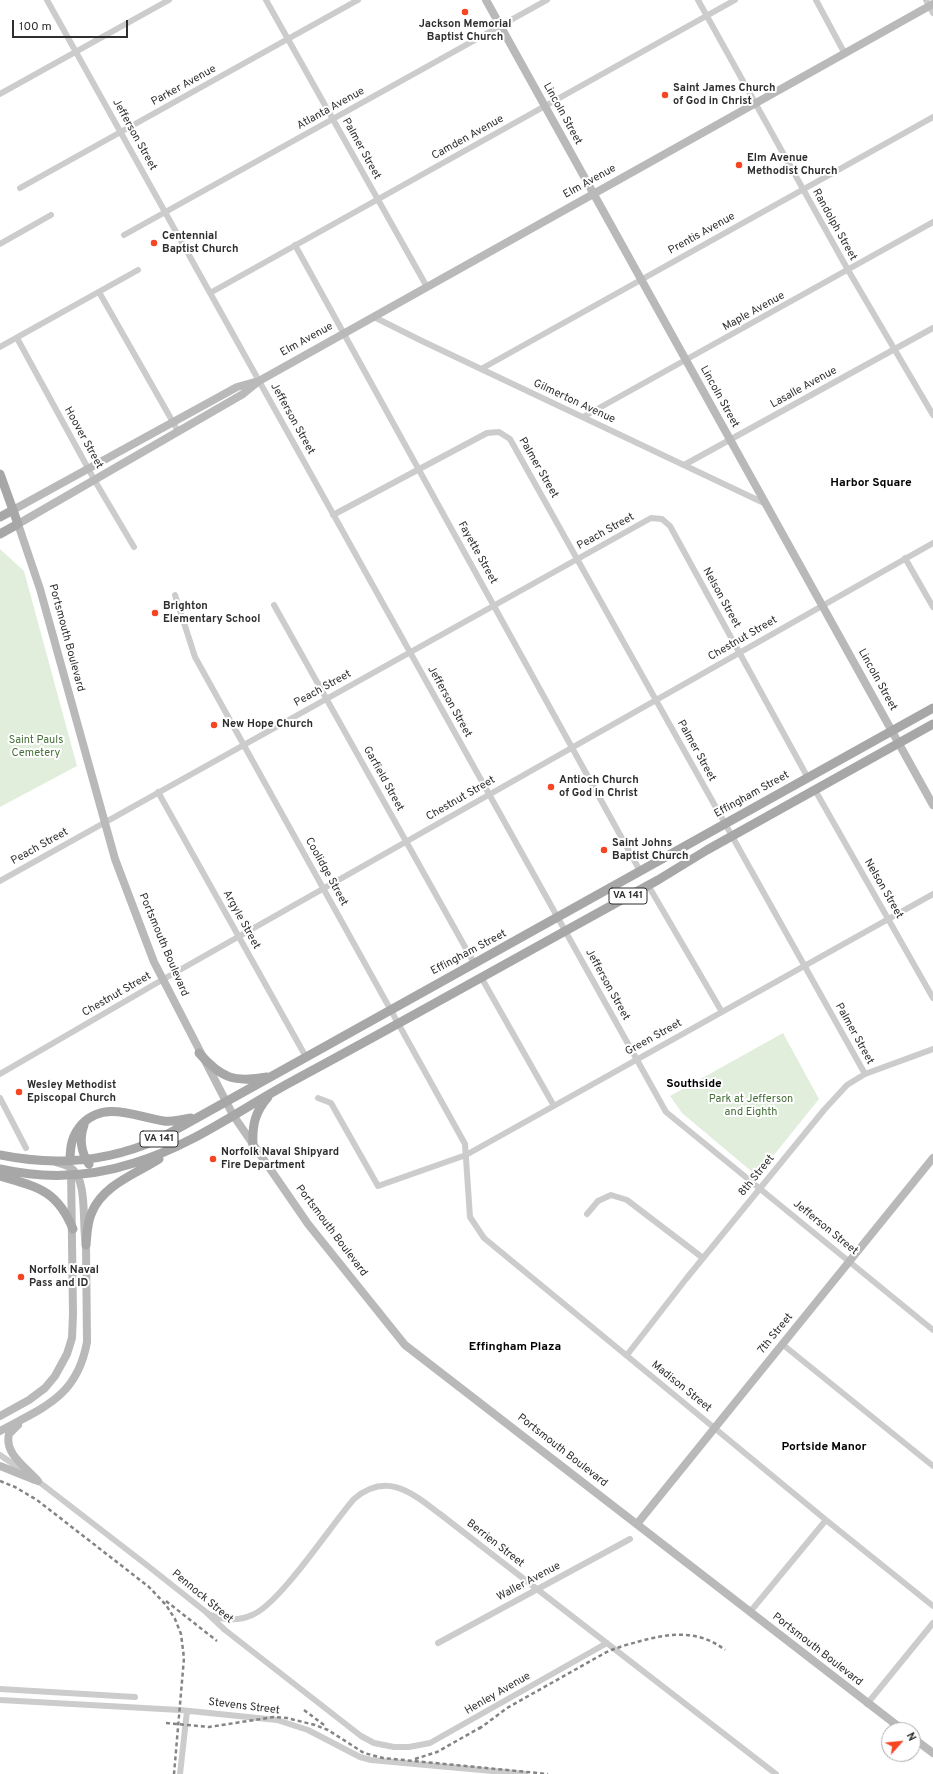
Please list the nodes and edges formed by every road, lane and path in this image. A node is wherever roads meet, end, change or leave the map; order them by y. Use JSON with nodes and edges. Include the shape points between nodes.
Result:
{"nodes":[{"id":1,"x":47,"y":0,"type":"edge"},
{"id":2,"x":168,"y":0,"type":"edge"},
{"id":3,"x":266,"y":0,"type":"edge"},
{"id":4,"x":358,"y":0,"type":"edge"},
{"id":5,"x":486,"y":0,"type":"edge"},
{"id":6,"x":547,"y":0,"type":"edge"},
{"id":7,"x":698,"y":0,"type":"edge"},
{"id":8,"x":734,"y":0,"type":"edge"},
{"id":9,"x":816,"y":0,"type":"edge"},
{"id":10,"x":930,"y":6,"type":"edge"},
{"id":11,"x":706,"y":15,"type":"junction"},
{"id":12,"x":500,"y":26,"type":"junction"},
{"id":13,"x":288,"y":39,"type":"junction"},
{"id":14,"x":76,"y":52,"type":"junction"},
{"id":15,"x":845,"y":54,"type":"junction"},
{"id":16,"x":0,"y":94,"type":"edge"},
{"id":17,"x":755,"y":104,"type":"junction"},
{"id":18,"x":546,"y":106,"type":"junction"},
{"id":19,"x":933,"y":117,"type":"edge"},
{"id":20,"x":332,"y":119,"type":"junction"},
{"id":21,"x":121,"y":132,"type":"junction"},
{"id":22,"x":20,"y":188,"type":"dead end"},
{"id":23,"x":803,"y":190,"type":"junction"},
{"id":24,"x":594,"y":194,"type":"junction"},
{"id":25,"x":377,"y":199,"type":"junction"},
{"id":26,"x":166,"y":212,"type":"junction"},
{"id":27,"x":50,"y":215,"type":"dead end"},
{"id":28,"x":933,"y":222,"type":"edge"},
{"id":29,"x":124,"y":235,"type":"dead end"},
{"id":30,"x":0,"y":244,"type":"edge"},
{"id":31,"x":295,"y":246,"type":"junction"},
{"id":32,"x":138,"y":270,"type":"dead end"},
{"id":33,"x":848,"y":270,"type":"junction"},
{"id":34,"x":642,"y":280,"type":"junction"},
{"id":35,"x":427,"y":287,"type":"junction"},
{"id":36,"x":99,"y":292,"type":"junction"},
{"id":37,"x":210,"y":293,"type":"junction"},
{"id":38,"x":374,"y":317,"type":"junction"},
{"id":39,"x":933,"y":328,"type":"edge"},
{"id":40,"x":343,"y":334,"type":"junction"},
{"id":41,"x":17,"y":338,"type":"junction"},
{"id":42,"x":0,"y":347,"type":"edge"},
{"id":43,"x":894,"y":350,"type":"junction"},
{"id":44,"x":686,"y":360,"type":"junction"},
{"id":45,"x":481,"y":369,"type":"junction"},
{"id":46,"x":259,"y":381,"type":"junction"},
{"id":47,"x":933,"y":415,"type":"edge"},
{"id":48,"x":583,"y":417,"type":"junction"},
{"id":49,"x":173,"y":423,"type":"junction"},
{"id":50,"x":178,"y":431,"type":"junction"},
{"id":51,"x":730,"y":440,"type":"junction"},
{"id":52,"x":684,"y":465,"type":"junction"},
{"id":53,"x":88,"y":468,"type":"junction"},
{"id":54,"x":418,"y":469,"type":"junction"},
{"id":55,"x":0,"y":474,"type":"edge"},
{"id":56,"x":95,"y":481,"type":"junction"},
{"id":57,"x":766,"y":504,"type":"junction"},
{"id":58,"x":13,"y":510,"type":"junction"},
{"id":59,"x":333,"y":515,"type":"junction"},
{"id":60,"x":0,"y":517,"type":"edge"},
{"id":61,"x":657,"y":518,"type":"joint"},
{"id":62,"x":18,"y":524,"type":"junction"},
{"id":63,"x":0,"y":534,"type":"edge"},
{"id":64,"x":933,"y":542,"type":"edge"},
{"id":65,"x":134,"y":547,"type":"dead end"},
{"id":66,"x":905,"y":558,"type":"junction"},
{"id":67,"x":578,"y":559,"type":"junction"},
{"id":68,"x":175,"y":595,"type":"dead end"},
{"id":69,"x":274,"y":605,"type":"dead end"},
{"id":70,"x":494,"y":605,"type":"junction"},
{"id":71,"x":823,"y":605,"type":"junction"},
{"id":72,"x":933,"y":607,"type":"edge"},
{"id":73,"x":410,"y":652,"type":"junction"},
{"id":74,"x":740,"y":652,"type":"junction"},
{"id":75,"x":326,"y":698,"type":"junction"},
{"id":76,"x":656,"y":700,"type":"junction"},
{"id":77,"x":933,"y":708,"type":"edge"},
{"id":78,"x":933,"y":724,"type":"edge"},
{"id":79,"x":892,"y":731,"type":"junction"},
{"id":80,"x":899,"y":743,"type":"junction"},
{"id":81,"x":243,"y":744,"type":"junction"},
{"id":82,"x":573,"y":747,"type":"junction"},
{"id":83,"x":808,"y":778,"type":"junction"},
{"id":84,"x":815,"y":790,"type":"junction"},
{"id":85,"x":158,"y":792,"type":"junction"},
{"id":86,"x":490,"y":794,"type":"junction"},
{"id":87,"x":933,"y":805,"type":"edge"},
{"id":88,"x":104,"y":822,"type":"junction"},
{"id":89,"x":725,"y":824,"type":"junction"},
{"id":90,"x":732,"y":836,"type":"junction"},
{"id":91,"x":407,"y":842,"type":"junction"},
{"id":92,"x":640,"y":871,"type":"junction"},
{"id":93,"x":0,"y":881,"type":"edge"},
{"id":94,"x":648,"y":885,"type":"junction"},
{"id":95,"x":323,"y":889,"type":"junction"},
{"id":96,"x":933,"y":894,"type":"edge"},
{"id":97,"x":558,"y":918,"type":"junction"},
{"id":98,"x":888,"y":919,"type":"junction"},
{"id":99,"x":565,"y":931,"type":"junction"},
{"id":100,"x":239,"y":937,"type":"junction"},
{"id":101,"x":474,"y":963,"type":"junction"},
{"id":102,"x":804,"y":966,"type":"junction"},
{"id":103,"x":481,"y":977,"type":"junction"},
{"id":104,"x":162,"y":980,"type":"junction"},
{"id":105,"x":933,"y":998,"type":"edge"},
{"id":106,"x":390,"y":1009,"type":"junction"},
{"id":107,"x":722,"y":1012,"type":"junction"},
{"id":108,"x":398,"y":1023,"type":"junction"},
{"id":109,"x":933,"y":1049,"type":"edge"},
{"id":110,"x":200,"y":1053,"type":"junction"},
{"id":111,"x":306,"y":1056,"type":"junction"},
{"id":112,"x":637,"y":1059,"type":"junction"},
{"id":113,"x":0,"y":1074,"type":"edge"},
{"id":114,"x":865,"y":1074,"type":"junction"},
{"id":115,"x":274,"y":1076,"type":"junction"},
{"id":116,"x":271,"y":1093,"type":"junction"},
{"id":117,"x":0,"y":1098,"type":"edge"},
{"id":118,"x":318,"y":1098,"type":"dead end"},
{"id":119,"x":226,"y":1102,"type":"junction"},
{"id":120,"x":554,"y":1106,"type":"junction"},
{"id":121,"x":208,"y":1112,"type":"junction"},
{"id":122,"x":233,"y":1115,"type":"junction"},
{"id":123,"x":86,"y":1120,"type":"junction"},
{"id":124,"x":253,"y":1145,"type":"junction"},
{"id":125,"x":26,"y":1148,"type":"dead end"},
{"id":126,"x":174,"y":1149,"type":"junction"},
{"id":127,"x":0,"y":1155,"type":"edge"},
{"id":128,"x":466,"y":1155,"type":"junction"},
{"id":129,"x":933,"y":1158,"type":"edge"},
{"id":130,"x":86,"y":1160,"type":"junction"},
{"id":131,"x":0,"y":1169,"type":"edge"},
{"id":132,"x":72,"y":1170,"type":"junction"},
{"id":133,"x":101,"y":1171,"type":"junction"},
{"id":134,"x":0,"y":1176,"type":"edge"},
{"id":135,"x":760,"y":1188,"type":"junction"},
{"id":136,"x":587,"y":1214,"type":"dead end"},
{"id":137,"x":73,"y":1229,"type":"junction"},
{"id":138,"x":86,"y":1245,"type":"junction"},
{"id":139,"x":703,"y":1258,"type":"junction"},
{"id":140,"x":850,"y":1262,"type":"junction"},
{"id":141,"x":933,"y":1330,"type":"edge"},
{"id":142,"x":782,"y":1344,"type":"junction"},
{"id":143,"x":627,"y":1355,"type":"junction"},
{"id":144,"x":1,"y":1415,"type":"edge"},
{"id":145,"x":26,"y":1418,"type":"junction"},
{"id":146,"x":715,"y":1427,"type":"junction"},
{"id":147,"x":0,"y":1431,"type":"edge"},
{"id":148,"x":0,"y":1455,"type":"edge"},
{"id":149,"x":0,"y":1466,"type":"edge"},
{"id":150,"x":933,"y":1466,"type":"edge"},
{"id":151,"x":38,"y":1481,"type":"junction"},
{"id":152,"x":826,"y":1520,"type":"junction"},
{"id":153,"x":637,"y":1524,"type":"junction"},
{"id":154,"x":630,"y":1539,"type":"dead end"},
{"id":155,"x":537,"y":1589,"type":"junction"},
{"id":156,"x":933,"y":1606,"type":"edge"},
{"id":157,"x":206,"y":1612,"type":"junction"},
{"id":158,"x":750,"y":1612,"type":"junction"},
{"id":159,"x":933,"y":1623,"type":"edge"},
{"id":160,"x":438,"y":1643,"type":"dead end"},
{"id":161,"x":607,"y":1643,"type":"junction"},
{"id":162,"x":0,"y":1690,"type":"edge"},
{"id":163,"x":135,"y":1697,"type":"dead end"},
{"id":164,"x":0,"y":1700,"type":"edge"},
{"id":165,"x":867,"y":1704,"type":"junction"},
{"id":166,"x":187,"y":1711,"type":"junction"},
{"id":167,"x":891,"y":1722,"type":"edge"},
{"id":168,"x":921,"y":1744,"type":"edge"},
{"id":169,"x":394,"y":1747,"type":"joint"},
{"id":170,"x":933,"y":1753,"type":"edge"},
{"id":171,"x":180,"y":1774,"type":"edge"},
{"id":172,"x":525,"y":1774,"type":"edge"},
{"id":173,"x":776,"y":1774,"type":"edge"}],
"edges":[{"from":1,"to":14,"type":"street","name":"Jefferson Street"},
{"from":2,"to":14,"type":"street"},
{"from":3,"to":13,"type":"street","name":"Palmer Street"},
{"from":4,"to":13,"type":"street","name":"Parker Avenue"},
{"from":5,"to":12,"type":"main road","name":"Lincoln Street"},
{"from":6,"to":12,"type":"street","name":"Atlanta Avenue"},
{"from":7,"to":11,"type":"street","name":"Randolph Street"},
{"from":8,"to":11,"type":"street","name":"Camden Avenue"},
{"from":9,"to":15,"type":"street"},
{"from":10,"to":15,"type":"main road","name":"Elm Avenue"},
{"from":11,"to":17,"type":"street","name":"Randolph Street"},
{"from":11,"to":18,"type":"street","name":"Camden Avenue"},
{"from":12,"to":18,"type":"main road","name":"Lincoln Street"},
{"from":12,"to":20,"type":"street","name":"Atlanta Avenue"},
{"from":13,"to":20,"type":"street","name":"Palmer Street"},
{"from":13,"to":21,"type":"street","name":"Parker Avenue"},
{"from":14,"to":16,"type":"street"},
{"from":14,"to":21,"type":"street","name":"Jefferson Street"},
{"from":15,"to":17,"type":"main road","name":"Elm Avenue"},
{"from":17,"to":23,"type":"street","name":"Randolph Street"},
{"from":17,"to":24,"type":"main road","name":"Elm Avenue"},
{"from":18,"to":24,"type":"main road","name":"Lincoln Street"},
{"from":18,"to":25,"type":"street","name":"Camden Avenue"},
{"from":19,"to":23,"type":"street","name":"Prentis Avenue"},
{"from":20,"to":25,"type":"street","name":"Palmer Street"},
{"from":20,"to":26,"type":"street","name":"Atlanta Avenue"},
{"from":21,"to":22,"type":"street","name":"Parker Avenue"},
{"from":21,"to":26,"type":"street","name":"Jefferson Street"},
{"from":23,"to":33,"type":"street","name":"Randolph Street"},
{"from":23,"to":34,"type":"street","name":"Prentis Avenue"},
{"from":24,"to":34,"type":"main road","name":"Lincoln Street"},
{"from":24,"to":35,"type":"main road","name":"Elm Avenue"},
{"from":25,"to":31,"type":"street","name":"Camden Avenue"},
{"from":25,"to":35,"type":"street","name":"Palmer Street"},
{"from":26,"to":29,"type":"street","name":"Atlanta Avenue"},
{"from":26,"to":37,"type":"street","name":"Jefferson Street"},
{"from":27,"to":30,"type":"street"},
{"from":28,"to":33,"type":"street","name":"Maple Avenue"},
{"from":31,"to":37,"type":"street","name":"Camden Avenue"},
{"from":31,"to":40,"type":"street","name":"Fayette Street"},
{"from":32,"to":36,"type":"street"},
{"from":33,"to":43,"type":"street","name":"Randolph Street"},
{"from":33,"to":44,"type":"street","name":"Maple Avenue"},
{"from":34,"to":44,"type":"main road","name":"Lincoln Street"},
{"from":34,"to":45,"type":"street","name":"Prentis Avenue"},
{"from":35,"to":38,"type":"main road","name":"Elm Avenue"},
{"from":36,"to":41,"type":"street"},
{"from":36,"to":49,"type":"street"},
{"from":37,"to":46,"type":"street","name":"Jefferson Street"},
{"from":38,"to":40,"type":"main road","name":"Elm Avenue"},
{"from":38,"to":45,"type":"street","name":"Gilmerton Avenue"},
{"from":39,"to":43,"type":"street","name":"Lasalle Avenue"},
{"from":40,"to":46,"type":"main road","name":"Elm Avenue"},
{"from":40,"to":54,"type":"street","name":"Fayette Street"},
{"from":41,"to":42,"type":"street"},
{"from":41,"to":53,"type":"street","name":"Hoover Street"},
{"from":43,"to":47,"type":"street","name":"Randolph Street"},
{"from":43,"to":51,"type":"street","name":"Lasalle Avenue"},
{"from":44,"to":48,"type":"street","name":"Maple Avenue"},
{"from":44,"to":51,"type":"main road","name":"Lincoln Street"},
{"from":45,"to":48,"type":"street","name":"Gilmerton Avenue"},
{"from":46,"to":49,"type":"main road","name":"Elm Avenue","via":[[237,387]]},
{"from":46,"to":50,"type":"main road","name":"Elm Avenue","via":[[243,394]]},
{"from":46,"to":59,"type":"street","name":"Jefferson Street"},
{"from":48,"to":52,"type":"street","name":"Gilmerton Avenue"},
{"from":49,"to":50,"type":"street"},
{"from":49,"to":53,"type":"main road","name":"Elm Avenue"},
{"from":50,"to":56,"type":"main road","name":"Elm Avenue"},
{"from":51,"to":52,"type":"street","name":"Lasalle Avenue"},
{"from":51,"to":57,"type":"main road","name":"Lincoln Street"},
{"from":52,"to":57,"type":"street","name":"Gilmerton Avenue"},
{"from":53,"to":56,"type":"street","name":"Hoover Street"},
{"from":53,"to":58,"type":"main road","name":"Elm Avenue"},
{"from":54,"to":59,"type":"street"},
{"from":54,"to":67,"type":"street","name":"Palmer Street","via":[[487,433],[499,432],[510,439]]},
{"from":54,"to":70,"type":"street","name":"Fayette Street"},
{"from":55,"to":58,"type":"main road","name":"Portsmouth Boulevard"},
{"from":56,"to":62,"type":"main road","name":"Elm Avenue"},
{"from":56,"to":65,"type":"street","name":"Hoover Street"},
{"from":57,"to":71,"type":"main road","name":"Lincoln Street"},
{"from":58,"to":60,"type":"main road","name":"Elm Avenue"},
{"from":58,"to":62,"type":"main road","name":"Portsmouth Boulevard"},
{"from":59,"to":73,"type":"street","name":"Jefferson Street"},
{"from":61,"to":67,"type":"street","name":"Peach Street","via":[[652,518]]},
{"from":61,"to":74,"type":"street","name":"Nelson Street","via":[[670,526]]},
{"from":62,"to":63,"type":"main road","name":"Elm Avenue"},
{"from":62,"to":88,"type":"main road","name":"Portsmouth Boulevard","via":[[41,594]]},
{"from":64,"to":66,"type":"street","name":"Chestnut Street"},
{"from":66,"to":71,"type":"street","name":"Chestnut Street"},
{"from":66,"to":72,"type":"street"},
{"from":67,"to":70,"type":"street","name":"Peach Street"},
{"from":67,"to":76,"type":"street","name":"Palmer Street"},
{"from":68,"to":81,"type":"street","name":"Coolidge Street","via":[[192,650]]},
{"from":69,"to":75,"type":"street","name":"Garfield Street"},
{"from":70,"to":73,"type":"street","name":"Peach Street"},
{"from":70,"to":82,"type":"street","name":"Fayette Street"},
{"from":71,"to":74,"type":"street","name":"Chestnut Street"},
{"from":71,"to":79,"type":"main road","name":"Lincoln Street"},
{"from":73,"to":75,"type":"street","name":"Peach Street"},
{"from":73,"to":86,"type":"street","name":"Jefferson Street"},
{"from":74,"to":76,"type":"street","name":"Chestnut Street"},
{"from":74,"to":83,"type":"street","name":"Nelson Street"},
{"from":75,"to":81,"type":"street","name":"Peach Street"},
{"from":75,"to":91,"type":"street","name":"Garfield Street"},
{"from":76,"to":82,"type":"street","name":"Chestnut Street"},
{"from":76,"to":89,"type":"street","name":"Palmer Street"},
{"from":77,"to":79,"type":"main road","name":"Effingham Street","number":"VA 141"},
{"from":78,"to":80,"type":"main road","name":"Effingham Street","number":"VA 141"},
{"from":79,"to":80,"type":"main road","name":"Lincoln Street"},
{"from":79,"to":83,"type":"main road","name":"Effingham Street","number":"VA 141"},
{"from":80,"to":84,"type":"main road","name":"Effingham Street","number":"VA 141"},
{"from":80,"to":87,"type":"main road","name":"Lincoln Street"},
{"from":81,"to":85,"type":"street","name":"Peach Street"},
{"from":81,"to":95,"type":"street","name":"Coolidge Street"},
{"from":82,"to":86,"type":"street","name":"Chestnut Street"},
{"from":82,"to":92,"type":"street","name":"Fayette Street"},
{"from":83,"to":89,"type":"main road","name":"Effingham Street","number":"VA 141"},
{"from":84,"to":90,"type":"main road","name":"Effingham Street","number":"VA 141"},
{"from":84,"to":98,"type":"street","name":"Nelson Street"},
{"from":85,"to":88,"type":"street","name":"Peach Street"},
{"from":85,"to":100,"type":"street","name":"Argyle Street"},
{"from":86,"to":91,"type":"street","name":"Chestnut Street"},
{"from":86,"to":97,"type":"street","name":"Jefferson Street"},
{"from":88,"to":93,"type":"street","name":"Peach Street"},
{"from":88,"to":104,"type":"main road","name":"Portsmouth Boulevard","via":[[126,890]]},
{"from":89,"to":90,"type":"street","name":"Palmer Street"},
{"from":89,"to":92,"type":"main road","name":"Effingham Street","number":"VA 141"},
{"from":90,"to":94,"type":"main road","name":"Effingham Street","number":"VA 141"},
{"from":90,"to":102,"type":"street","name":"Palmer Street"},
{"from":91,"to":95,"type":"street","name":"Chestnut Street"},
{"from":91,"to":101,"type":"street","name":"Garfield Street"},
{"from":92,"to":97,"type":"main road","name":"Effingham Street","number":"VA 141"},
{"from":94,"to":99,"type":"main road","name":"Effingham Street","number":"VA 141"},
{"from":94,"to":107,"type":"street"},
{"from":95,"to":100,"type":"street","name":"Chestnut Street"},
{"from":95,"to":106,"type":"street","name":"Coolidge Street"},
{"from":96,"to":98,"type":"street","name":"Green Street"},
{"from":97,"to":99,"type":"street","name":"Jefferson Street"},
{"from":97,"to":101,"type":"main road","name":"Effingham Street","number":"VA 141"},
{"from":98,"to":102,"type":"street","name":"Green Street"},
{"from":98,"to":105,"type":"street","name":"Nelson Street"},
{"from":99,"to":103,"type":"main road","name":"Effingham Street","number":"VA 141"},
{"from":99,"to":112,"type":"street","name":"Jefferson Street"},
{"from":100,"to":104,"type":"street","name":"Chestnut Street"},
{"from":100,"to":111,"type":"street","name":"Argyle Street"},
{"from":101,"to":106,"type":"main road","name":"Effingham Street","number":"VA 141"},
{"from":102,"to":107,"type":"street","name":"Green Street"},
{"from":102,"to":114,"type":"street","name":"Palmer Street"},
{"from":103,"to":108,"type":"main road","name":"Effingham Street","number":"VA 141"},
{"from":103,"to":120,"type":"street"},
{"from":104,"to":110,"type":"main road","name":"Portsmouth Boulevard"},
{"from":104,"to":113,"type":"street","name":"Chestnut Street"},
{"from":106,"to":108,"type":"street","name":"Coolidge Street"},
{"from":106,"to":111,"type":"main road","name":"Effingham Street","number":"VA 141"},
{"from":107,"to":112,"type":"street","name":"Green Street"},
{"from":108,"to":116,"type":"main road","name":"Effingham Street","number":"VA 141"},
{"from":108,"to":128,"type":"street","name":"Coolidge Street","via":[[465,1144]]},
{"from":109,"to":114,"type":"street","name":"8th Street"},
{"from":110,"to":115,"type":"main road","via":[[216,1070],[234,1079],[251,1080]]},
{"from":110,"to":119,"type":"main road","name":"Portsmouth Boulevard"},
{"from":111,"to":115,"type":"main road","name":"Effingham Street","number":"VA 141"},
{"from":112,"to":120,"type":"street","name":"Green Street"},
{"from":112,"to":135,"type":"street","name":"Jefferson Street","via":[[666,1112]]},
{"from":114,"to":135,"type":"street","name":"8th Street","via":[[847,1084]]},
{"from":115,"to":119,"type":"main road","name":"Effingham Street","number":"VA 141"},
{"from":116,"to":122,"type":"main road","name":"Effingham Street","number":"VA 141"},
{"from":116,"to":124,"type":"main road","via":[[259,1108],[254,1120]]},
{"from":117,"to":125,"type":"street"},
{"from":118,"to":128,"type":"street","name":"Green Street","via":[[331,1103],[378,1186]]},
{"from":119,"to":121,"type":"main road","name":"Effingham Street","number":"VA 141"},
{"from":119,"to":122,"type":"main road","name":"Portsmouth Boulevard"},
{"from":120,"to":128,"type":"street","name":"Green Street"},
{"from":121,"to":123,"type":"main road","via":[[172,1121],[107,1111]]},
{"from":121,"to":130,"type":"main road","name":"Effingham Street","number":"VA 141","via":[[137,1148]]},
{"from":122,"to":124,"type":"main road","name":"Portsmouth Boulevard"},
{"from":122,"to":126,"type":"main road","name":"Effingham Street","number":"VA 141"},
{"from":123,"to":130,"type":"main road","via":[[81,1137]]},
{"from":123,"to":132,"type":"main road","via":[[72,1139]]},
{"from":124,"to":153,"type":"main road","name":"Portsmouth Boulevard","via":[[308,1224],[405,1345]]},
{"from":126,"to":133,"type":"main road","name":"Effingham Street","number":"VA 141","via":[[135,1163]]},
{"from":126,"to":138,"type":"main road","via":[[112,1187],[100,1198],[89,1220]]},
{"from":127,"to":132,"type":"main road","name":"Effingham Street","number":"VA 141","via":[[49,1161]]},
{"from":128,"to":143,"type":"street","name":"Madison Street","via":[[470,1217],[484,1238]]},
{"from":129,"to":140,"type":"main road","name":"7th Street"},
{"from":130,"to":132,"type":"main road","name":"Effingham Street","number":"VA 141"},
{"from":130,"to":133,"type":"main road","via":[[92,1167]]},
{"from":131,"to":132,"type":"main road","name":"Effingham Street","number":"VA 141","via":[[34,1174]]},
{"from":132,"to":133,"type":"main road","name":"Effingham Street","number":"VA 141"},
{"from":132,"to":137,"type":"main road"},
{"from":132,"to":138,"type":"main road","via":[[82,1186]]},
{"from":134,"to":137,"type":"main road","via":[[33,1186],[52,1196],[65,1210]]},
{"from":135,"to":139,"type":"street","name":"8th Street"},
{"from":135,"to":140,"type":"street","name":"Jefferson Street"},
{"from":136,"to":139,"type":"street","via":[[598,1201],[611,1195],[627,1200]]},
{"from":137,"to":144,"type":"main road","via":[[73,1325],[68,1354],[45,1388]]},
{"from":138,"to":145,"type":"main road","via":[[87,1342],[83,1362],[65,1391],[50,1404]]},
{"from":139,"to":143,"type":"street","name":"8th Street"},
{"from":140,"to":141,"type":"street","name":"Jefferson Street"},
{"from":140,"to":142,"type":"main road","name":"7th Street"},
{"from":142,"to":146,"type":"main road","name":"7th Street"},
{"from":142,"to":150,"type":"street"},
{"from":143,"to":146,"type":"street","name":"Madison Street"},
{"from":145,"to":147,"type":"main road"},
{"from":145,"to":151,"type":"main road","via":[[10,1431],[8,1445],[14,1457]]},
{"from":146,"to":152,"type":"street","name":"Madison Street"},
{"from":146,"to":153,"type":"main road","name":"7th Street"},
{"from":148,"to":151,"type":"street","name":"Pennock Street"},
{"from":149,"to":151,"type":"main road"},
{"from":151,"to":157,"type":"street","name":"Pennock Street"},
{"from":152,"to":156,"type":"street","name":"Madison Street"},
{"from":152,"to":158,"type":"street"},
{"from":153,"to":158,"type":"main road","name":"Portsmouth Boulevard"},
{"from":154,"to":155,"type":"street","name":"Waller Avenue"},
{"from":155,"to":157,"type":"street","name":"Berrien Street","via":[[410,1492],[397,1487],[382,1486],[369,1489],[354,1499],[263,1609],[236,1619],[217,1617]]},
{"from":155,"to":160,"type":"street","name":"Waller Avenue"},
{"from":155,"to":161,"type":"street","name":"Berrien Street"},
{"from":157,"to":169,"type":"street","name":"Pennock Street","via":[[225,1630],[361,1736]]},
{"from":158,"to":165,"type":"main road","name":"Portsmouth Boulevard"},
{"from":159,"to":165,"type":"street"},
{"from":161,"to":169,"type":"street","name":"Henley Avenue","via":[[434,1742]]},
{"from":161,"to":173,"type":"street","name":"Berrien Street"},
{"from":162,"to":163,"type":"street"},
{"from":164,"to":166,"type":"street","name":"Stevens Street"},
{"from":165,"to":167,"type":"main road","name":"Portsmouth Boulevard"},
{"from":166,"to":171,"type":"street"},
{"from":166,"to":172,"type":"street","name":"Stevens Street","via":[[263,1718],[292,1724],[371,1760]]},
{"from":168,"to":170,"type":"main road"}]}
